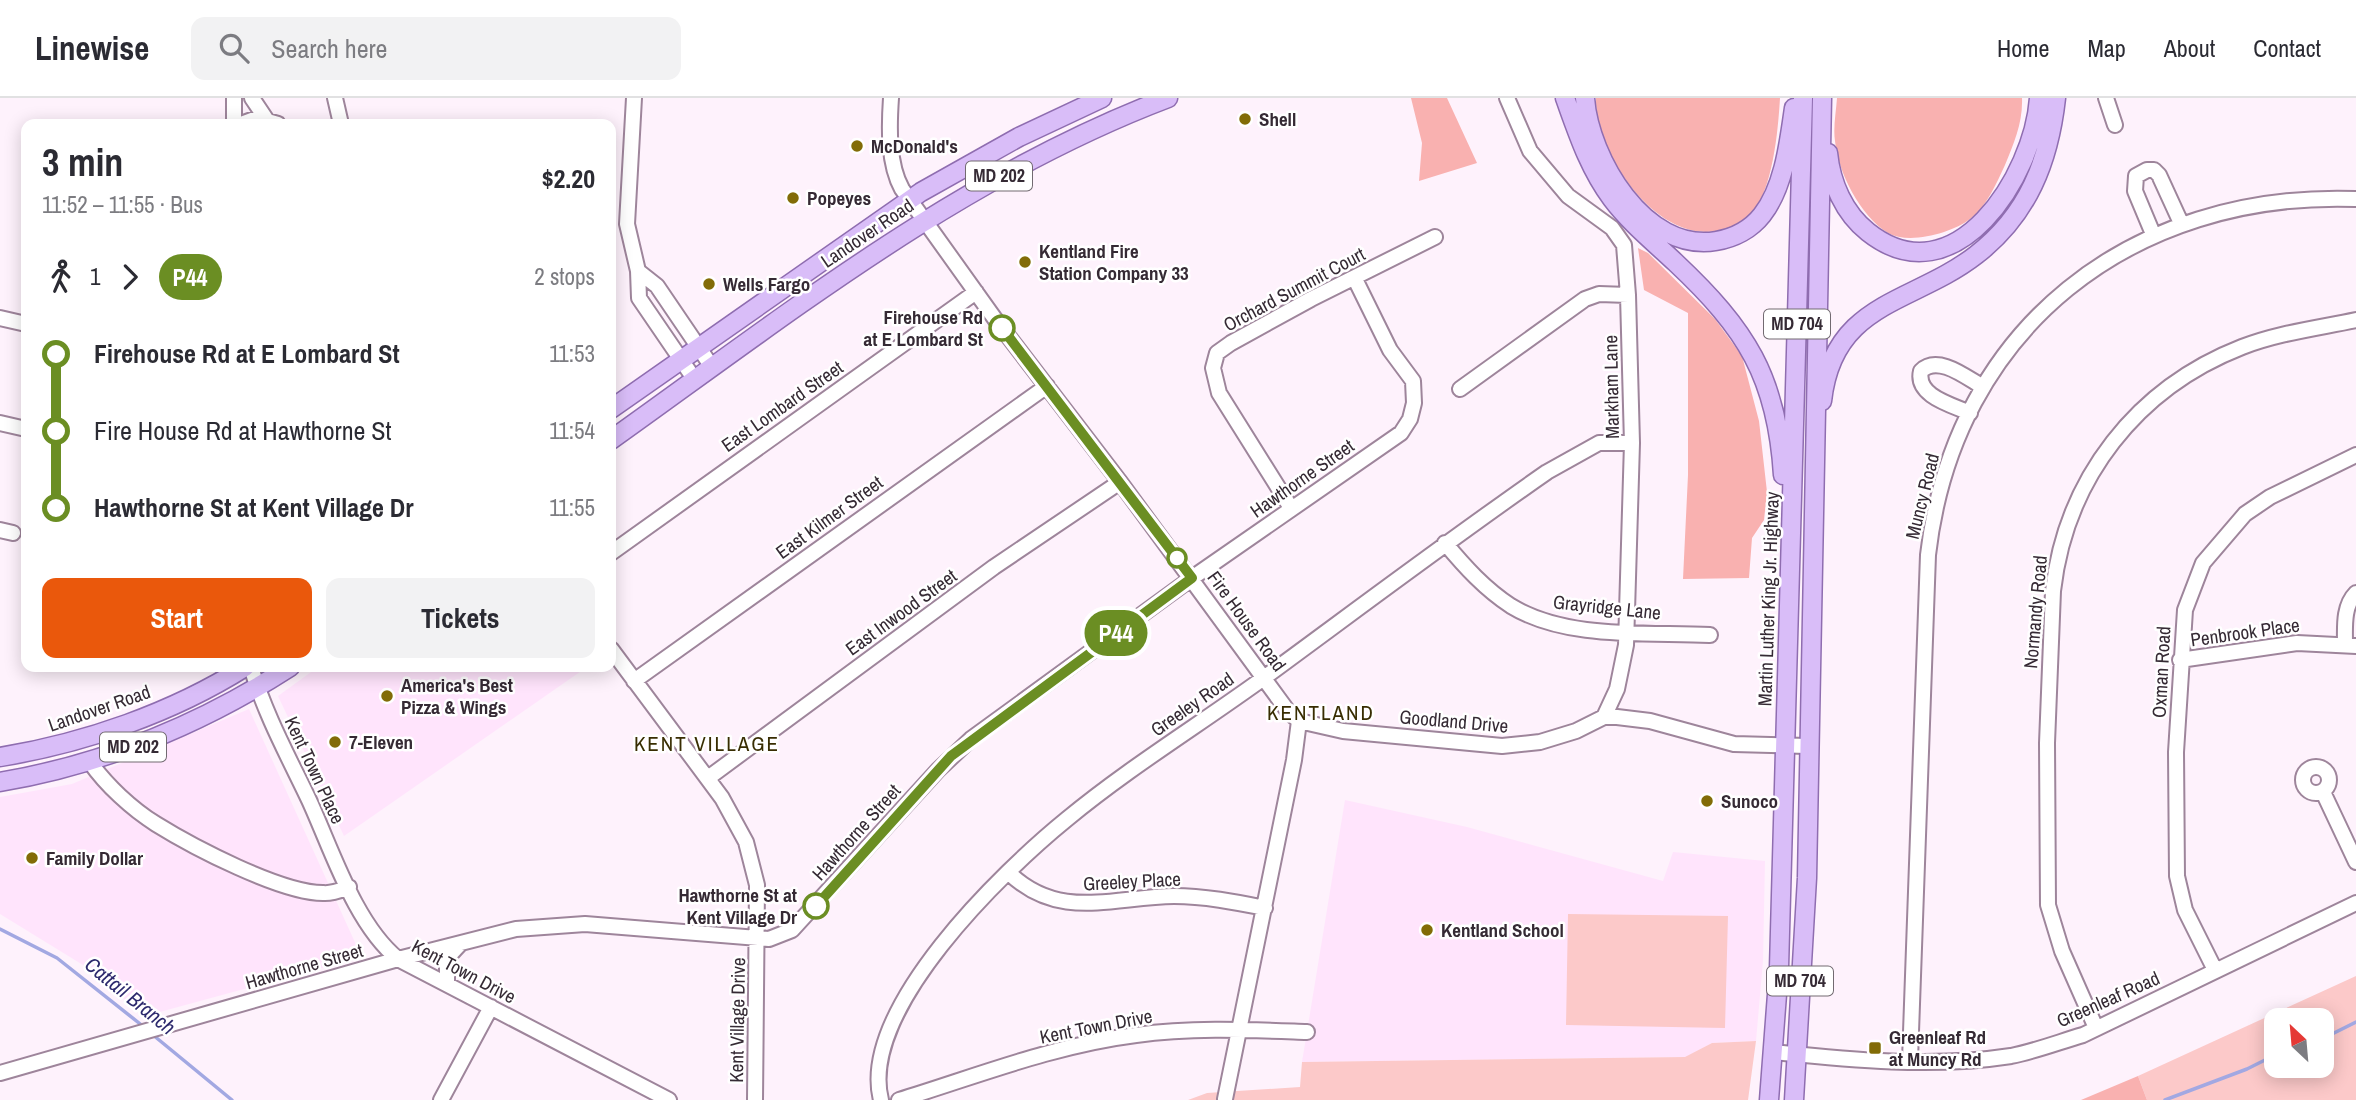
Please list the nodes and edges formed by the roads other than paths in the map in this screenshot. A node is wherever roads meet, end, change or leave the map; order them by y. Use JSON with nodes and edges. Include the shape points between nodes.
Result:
{"nodes":[{"id":1,"x":234,"y":98,"type":"edge"},
{"id":2,"x":252,"y":98,"type":"edge"},
{"id":3,"x":335,"y":98,"type":"edge"},
{"id":4,"x":634,"y":98,"type":"edge"},
{"id":5,"x":891,"y":98,"type":"edge"},
{"id":6,"x":1102,"y":98,"type":"edge"},
{"id":7,"x":1507,"y":98,"type":"edge"},
{"id":8,"x":1565,"y":98,"type":"edge"},
{"id":9,"x":1585,"y":98,"type":"edge"},
{"id":10,"x":1796,"y":98,"type":"edge"},
{"id":11,"x":1803,"y":98,"type":"edge"},
{"id":12,"x":2039,"y":98,"type":"edge"},
{"id":13,"x":2056,"y":98,"type":"edge"},
{"id":14,"x":2106,"y":98,"type":"edge"},
{"id":15,"x":1157,"y":100,"type":"edge"},
{"id":16,"x":1822,"y":102,"type":"edge"},
{"id":17,"x":234,"y":119,"type":"edge"},
{"id":18,"x":270,"y":119,"type":"edge"},
{"id":19,"x":336,"y":119,"type":"edge"},
{"id":20,"x":2115,"y":125,"type":"dead end"},
{"id":21,"x":2356,"y":199,"type":"edge"},
{"id":22,"x":909,"y":200,"type":"junction"},
{"id":23,"x":923,"y":220,"type":"junction"},
{"id":24,"x":2181,"y":223,"type":"junction"},
{"id":25,"x":2154,"y":234,"type":"junction"},
{"id":26,"x":1435,"y":237,"type":"dead end"},
{"id":27,"x":638,"y":271,"type":"junction"},
{"id":28,"x":1355,"y":279,"type":"junction"},
{"id":29,"x":976,"y":292,"type":"junction"},
{"id":30,"x":1629,"y":295,"type":"junction"},
{"id":31,"x":0,"y":318,"type":"edge"},
{"id":32,"x":2356,"y":320,"type":"edge"},
{"id":33,"x":21,"y":323,"type":"edge"},
{"id":34,"x":698,"y":347,"type":"junction"},
{"id":35,"x":681,"y":359,"type":"junction"},
{"id":36,"x":712,"y":367,"type":"junction"},
{"id":37,"x":695,"y":380,"type":"junction"},
{"id":38,"x":1047,"y":387,"type":"junction"},
{"id":39,"x":1983,"y":387,"type":"junction"},
{"id":40,"x":1460,"y":389,"type":"dead end"},
{"id":41,"x":616,"y":405,"type":"edge"},
{"id":42,"x":1970,"y":413,"type":"junction"},
{"id":43,"x":0,"y":423,"type":"edge"},
{"id":44,"x":21,"y":428,"type":"edge"},
{"id":45,"x":616,"y":436,"type":"edge"},
{"id":46,"x":1632,"y":443,"type":"junction"},
{"id":47,"x":2356,"y":455,"type":"edge"},
{"id":48,"x":1120,"y":482,"type":"junction"},
{"id":49,"x":1291,"y":508,"type":"junction"},
{"id":50,"x":1813,"y":509,"type":"junction"},
{"id":51,"x":1445,"y":543,"type":"junction"},
{"id":52,"x":616,"y":549,"type":"edge"},
{"id":53,"x":1790,"y":551,"type":"junction"},
{"id":54,"x":1192,"y":578,"type":"junction"},
{"id":55,"x":2356,"y":593,"type":"edge"},
{"id":56,"x":1626,"y":631,"type":"junction"},
{"id":57,"x":1710,"y":635,"type":"dead end"},
{"id":58,"x":2350,"y":645,"type":"edge"},
{"id":59,"x":616,"y":656,"type":"edge"},
{"id":60,"x":2180,"y":660,"type":"junction"},
{"id":61,"x":238,"y":672,"type":"edge"},
{"id":62,"x":250,"y":672,"type":"edge"},
{"id":63,"x":282,"y":672,"type":"edge"},
{"id":64,"x":1265,"y":677,"type":"junction"},
{"id":65,"x":634,"y":681,"type":"junction"},
{"id":66,"x":257,"y":688,"type":"junction"},
{"id":67,"x":1604,"y":717,"type":"junction"},
{"id":68,"x":1299,"y":721,"type":"junction"},
{"id":69,"x":1785,"y":746,"type":"junction"},
{"id":70,"x":1808,"y":746,"type":"junction"},
{"id":71,"x":0,"y":757,"type":"edge"},
{"id":72,"x":90,"y":762,"type":"junction"},
{"id":73,"x":708,"y":778,"type":"junction"},
{"id":74,"x":0,"y":782,"type":"edge"},
{"id":75,"x":2323,"y":792,"type":"dead end"},
{"id":76,"x":2356,"y":862,"type":"edge"},
{"id":77,"x":1009,"y":873,"type":"junction"},
{"id":78,"x":349,"y":887,"type":"junction"},
{"id":79,"x":2356,"y":902,"type":"edge"},
{"id":80,"x":1265,"y":908,"type":"junction"},
{"id":81,"x":757,"y":938,"type":"junction"},
{"id":82,"x":462,"y":942,"type":"junction"},
{"id":83,"x":398,"y":959,"type":"junction"},
{"id":84,"x":2215,"y":970,"type":"junction"},
{"id":85,"x":447,"y":984,"type":"junction"},
{"id":86,"x":491,"y":1007,"type":"junction"},
{"id":87,"x":2096,"y":1028,"type":"junction"},
{"id":88,"x":1240,"y":1031,"type":"junction"},
{"id":89,"x":1307,"y":1031,"type":"dead end"},
{"id":90,"x":1773,"y":1052,"type":"junction"},
{"id":91,"x":1797,"y":1055,"type":"junction"},
{"id":92,"x":1909,"y":1060,"type":"junction"},
{"id":93,"x":0,"y":1073,"type":"edge"},
{"id":94,"x":1225,"y":1099,"type":"edge"},
{"id":95,"x":441,"y":1100,"type":"edge"},
{"id":96,"x":669,"y":1100,"type":"edge"},
{"id":97,"x":755,"y":1100,"type":"edge"},
{"id":98,"x":881,"y":1100,"type":"edge"},
{"id":99,"x":899,"y":1100,"type":"edge"},
{"id":100,"x":1769,"y":1100,"type":"edge"},
{"id":101,"x":1794,"y":1100,"type":"edge"}],
"edges":[{"from":1,"to":17,"type":"street"},
{"from":2,"to":18,"type":"street"},
{"from":3,"to":19,"type":"street"},
{"from":4,"to":27,"type":"street","via":[[627,224]]},
{"from":5,"to":22,"type":"street","name":"Fire House Road","via":[[895,172]]},
{"from":6,"to":22,"type":"main road","name":"Landover Road","number":"MD 202","via":[[1018,137]]},
{"from":7,"to":30,"type":"street","name":"Markham Lane","via":[[1530,151],[1568,196],[1612,228],[1623,245]]},
{"from":8,"to":53,"type":"main road","via":[[1585,152],[1614,202],[1723,309],[1753,353],[1779,437]]},
{"from":9,"to":10,"type":"main road","via":[[1594,142],[1626,197],[1666,231],[1691,241],[1710,242],[1742,232],[1770,203],[1780,178]]},
{"from":11,"to":53,"type":"main road","name":"Martin Luther King Jr. Highway","number":"MD 704"},
{"from":12,"to":16,"type":"main road","via":[[2030,145],[1999,205],[1961,239],[1920,250],[1878,239],[1852,215],[1831,171]]},
{"from":13,"to":50,"type":"main road","via":[[2042,167],[2012,220],[1958,267],[1876,309],[1839,349],[1823,399]]},
{"from":14,"to":20,"type":"street"},
{"from":15,"to":23,"type":"main road","name":"Landover Road","number":"MD 202","via":[[1058,145]]},
{"from":16,"to":50,"type":"main road","number":"MD 704"},
{"from":21,"to":24,"type":"street","name":"Muncy Road","via":[[2264,203]]},
{"from":22,"to":23,"type":"street","name":"Fire House Road"},
{"from":22,"to":34,"type":"main road","name":"Landover Road","number":"MD 202"},
{"from":23,"to":29,"type":"street","name":"Fire House Road"},
{"from":23,"to":36,"type":"main road","name":"Landover Road","number":"MD 202"},
{"from":24,"to":25,"type":"street","name":"Muncy Road"},
{"from":24,"to":25,"type":"street","via":[[2159,175],[2154,170],[2144,171],[2136,176],[2134,185]]},
{"from":25,"to":39,"type":"street","name":"Muncy Road","via":[[2061,294],[2021,335]]},
{"from":26,"to":28,"type":"street","name":"Orchard Summit Court"},
{"from":27,"to":34,"type":"street","via":[[657,286]]},
{"from":27,"to":35,"type":"street","via":[[639,298]]},
{"from":28,"to":49,"type":"street","name":"Hawthorne Street","via":[[1390,350],[1413,381],[1412,411],[1401,433]]},
{"from":28,"to":49,"type":"street","name":"Orchard Summit Court","via":[[1217,353],[1213,368],[1219,393]]},
{"from":29,"to":38,"type":"street","name":"Fire House Road"},
{"from":29,"to":52,"type":"street","name":"East Lombard Street"},
{"from":30,"to":40,"type":"street","via":[[1599,294],[1585,299]]},
{"from":30,"to":46,"type":"street","name":"Markham Lane"},
{"from":31,"to":33,"type":"street"},
{"from":32,"to":87,"type":"street","name":"Normandy Road","via":[[2263,340],[2180,377],[2150,401],[2105,450],[2070,514],[2060,548],[2051,626],[2048,905],[2062,951]]},
{"from":34,"to":35,"type":"main road","name":"Landover Road","number":"MD 202"},
{"from":34,"to":36,"type":"street"},
{"from":35,"to":37,"type":"street"},
{"from":35,"to":41,"type":"main road","name":"Landover Road","number":"MD 202"},
{"from":36,"to":37,"type":"main road","name":"Landover Road","number":"MD 202"},
{"from":37,"to":45,"type":"main road","name":"Landover Road","number":"MD 202"},
{"from":38,"to":48,"type":"street","name":"Fire House Road"},
{"from":38,"to":65,"type":"street","name":"East Kilmer Street"},
{"from":39,"to":42,"type":"street","name":"Muncy Road"},
{"from":39,"to":42,"type":"street","via":[[1939,365],[1928,365],[1922,371],[1920,383],[1926,391]]},
{"from":42,"to":92,"type":"street","name":"Muncy Road","via":[[1944,473],[1928,555]]},
{"from":43,"to":44,"type":"street"},
{"from":46,"to":51,"type":"street","name":"Greeley Road","via":[[1611,441],[1587,447]]},
{"from":46,"to":56,"type":"street","name":"Markham Lane"},
{"from":47,"to":60,"type":"street","name":"Oxman Road","via":[[2270,496],[2223,536],[2191,589]]},
{"from":48,"to":54,"type":"street","name":"Fire House Road"},
{"from":48,"to":73,"type":"street","name":"East Inwood Street","via":[[995,567]]},
{"from":49,"to":54,"type":"street","name":"Hawthorne Street"},
{"from":50,"to":70,"type":"main road","number":"MD 704"},
{"from":51,"to":56,"type":"street","name":"Grayridge Lane","via":[[1478,581],[1512,607],[1563,625]]},
{"from":51,"to":64,"type":"street","name":"Greeley Road"},
{"from":53,"to":69,"type":"main road","name":"Martin Luther King Jr. Highway","number":"MD 704"},
{"from":54,"to":64,"type":"street","name":"Fire House Road"},
{"from":54,"to":81,"type":"street","name":"Hawthorne Street","via":[[961,747],[792,930],[782,936]]},
{"from":55,"to":58,"type":"street","via":[[2347,610]]},
{"from":56,"to":57,"type":"street","name":"Grayridge Lane"},
{"from":56,"to":67,"type":"street","name":"Markham Lane","via":[[1620,680]]},
{"from":58,"to":60,"type":"street","name":"Penbrook Place","via":[[2297,643]]},
{"from":59,"to":65,"type":"street","name":"Kent Village Drive"},
{"from":60,"to":84,"type":"street","name":"Oxman Road","via":[[2178,876],[2185,910]]},
{"from":61,"to":71,"type":"main road","name":"Landover Road","number":"MD 202","via":[[120,726]]},
{"from":62,"to":66,"type":"street","name":"Kent Town Place"},
{"from":63,"to":66,"type":"main road","number":"MD 202"},
{"from":64,"to":68,"type":"street","name":"Fire House Road"},
{"from":64,"to":77,"type":"street","name":"Greeley Road","via":[[1067,819]]},
{"from":65,"to":73,"type":"street","name":"Kent Village Drive"},
{"from":66,"to":72,"type":"main road","number":"MD 202","via":[[188,724]]},
{"from":66,"to":78,"type":"street","name":"Kent Town Place"},
{"from":67,"to":68,"type":"street","name":"Goodland Drive","via":[[1559,737],[1502,746],[1343,731]]},
{"from":67,"to":69,"type":"street","name":"Goodland Drive","via":[[1650,720],[1725,743]]},
{"from":68,"to":80,"type":"street"},
{"from":69,"to":70,"type":"street","name":"Goodland Drive"},
{"from":69,"to":90,"type":"main road","name":"Martin Luther King Jr. Highway","number":"MD 704"},
{"from":70,"to":91,"type":"main road","number":"MD 704","via":[[1807,878]]},
{"from":72,"to":74,"type":"main road","number":"MD 202"},
{"from":72,"to":78,"type":"street","via":[[150,819],[218,857],[311,892],[324,894]]},
{"from":73,"to":81,"type":"street","name":"Kent Village Drive","via":[[737,821],[753,861]]},
{"from":75,"to":76,"type":"street"},
{"from":77,"to":80,"type":"street","name":"Greeley Place","via":[[1033,892],[1062,903],[1177,896]]},
{"from":77,"to":98,"type":"street","name":"Greeley Road","via":[[931,960],[898,1009],[880,1069]]},
{"from":78,"to":83,"type":"street","name":"Kent Town Drive","via":[[374,936]]},
{"from":79,"to":84,"type":"street","name":"Greenleaf Road"},
{"from":80,"to":88,"type":"street"},
{"from":81,"to":82,"type":"street","name":"Hawthorne Street","via":[[550,924]]},
{"from":81,"to":97,"type":"street","name":"Kent Village Drive"},
{"from":82,"to":83,"type":"street","name":"Hawthorne Street"},
{"from":82,"to":85,"type":"street","via":[[447,958]]},
{"from":83,"to":85,"type":"street","name":"Kent Town Drive"},
{"from":83,"to":93,"type":"street","name":"Hawthorne Street"},
{"from":84,"to":87,"type":"street","name":"Greenleaf Road"},
{"from":85,"to":86,"type":"street","name":"Kent Town Drive"},
{"from":86,"to":95,"type":"street"},
{"from":86,"to":96,"type":"street","name":"Kent Town Drive"},
{"from":87,"to":92,"type":"street","name":"Greenleaf Road","via":[[2012,1055]]},
{"from":88,"to":89,"type":"street","name":"Kent Town Drive"},
{"from":88,"to":94,"type":"street"},
{"from":88,"to":99,"type":"street","name":"Kent Town Drive","via":[[1172,1031],[1096,1042]]},
{"from":90,"to":91,"type":"street","name":"Greenleaf Road"},
{"from":90,"to":100,"type":"main road","name":"Martin Luther King Jr. Highway","number":"MD 704"},
{"from":91,"to":92,"type":"street","name":"Greenleaf Road"},
{"from":91,"to":101,"type":"main road","number":"MD 704"}]}
